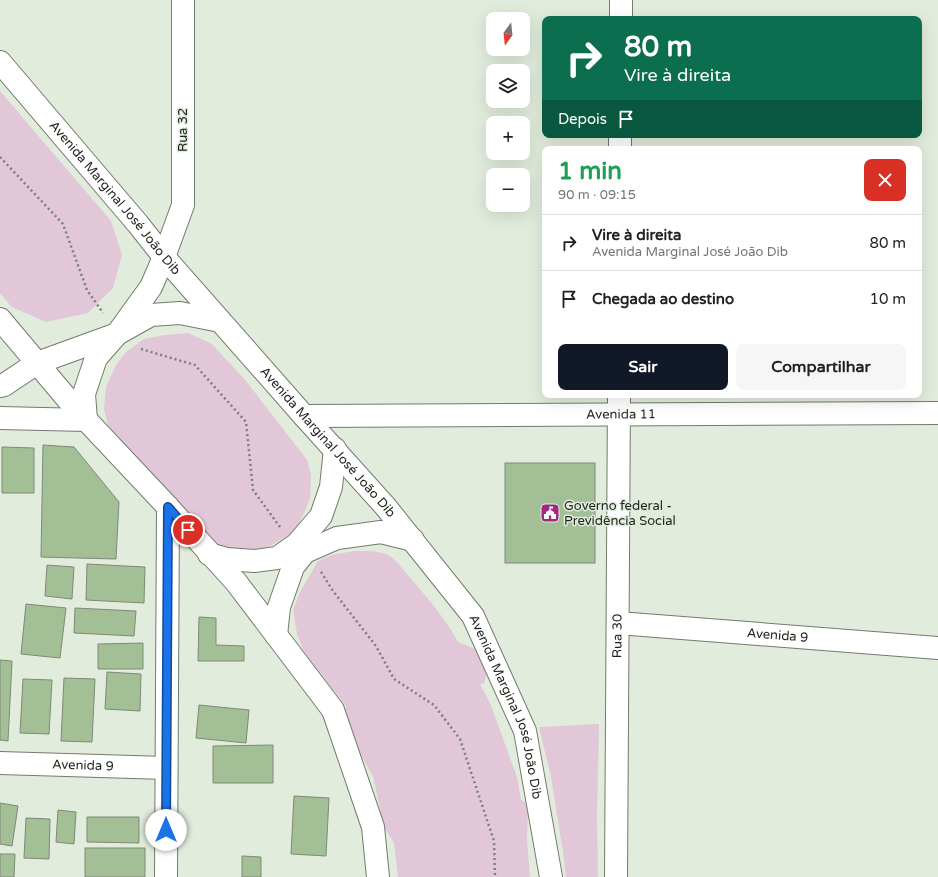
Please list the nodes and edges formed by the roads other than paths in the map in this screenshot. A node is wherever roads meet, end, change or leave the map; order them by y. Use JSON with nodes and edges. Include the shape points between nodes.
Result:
{"nodes":[{"id":1,"x":183,"y":0,"type":"edge"},
{"id":2,"x":621,"y":0,"type":"edge"},
{"id":3,"x":621,"y":16,"type":"edge"},
{"id":4,"x":0,"y":62,"type":"edge"},
{"id":5,"x":164,"y":257,"type":"junction"},
{"id":6,"x":0,"y":318,"type":"edge"},
{"id":7,"x":220,"y":321,"type":"junction"},
{"id":8,"x":117,"y":334,"type":"junction"},
{"id":9,"x":36,"y":363,"type":"junction"},
{"id":10,"x":0,"y":386,"type":"edge"},
{"id":11,"x":619,"y":404,"type":"edge"},
{"id":12,"x":938,"y":413,"type":"edge"},
{"id":13,"x":304,"y":416,"type":"junction"},
{"id":14,"x":0,"y":418,"type":"edge"},
{"id":15,"x":86,"y":420,"type":"junction"},
{"id":16,"x":335,"y":449,"type":"junction"},
{"id":17,"x":168,"y":507,"type":"junction"},
{"id":18,"x":413,"y":540,"type":"junction"},
{"id":19,"x":301,"y":548,"type":"junction"},
{"id":20,"x":209,"y":554,"type":"junction"},
{"id":21,"x":618,"y":623,"type":"junction"},
{"id":22,"x":276,"y":635,"type":"junction"},
{"id":23,"x":938,"y":648,"type":"edge"},
{"id":24,"x":0,"y":764,"type":"edge"},
{"id":25,"x":166,"y":768,"type":"junction"},
{"id":26,"x":166,"y":877,"type":"edge"},
{"id":27,"x":378,"y":877,"type":"edge"},
{"id":28,"x":551,"y":877,"type":"edge"},
{"id":29,"x":616,"y":877,"type":"edge"}],
"edges":[{"from":1,"to":5,"type":"main road","name":"Rua 32","via":[[183,205]]},
{"from":2,"to":3,"type":"main road"},
{"from":4,"to":5,"type":"main road","name":"Avenida Marginal José João Dib"},
{"from":5,"to":7,"type":"main road","name":"Avenida Marginal José João Dib"},
{"from":5,"to":8,"type":"main road","name":"Rua 32","via":[[151,287]]},
{"from":6,"to":9,"type":"main road"},
{"from":7,"to":8,"type":"main road","via":[[180,313],[151,316]]},
{"from":7,"to":13,"type":"main road","name":"Avenida Marginal José João Dib"},
{"from":8,"to":9,"type":"main road"},
{"from":8,"to":15,"type":"main road","name":"Rua 32","via":[[96,358],[84,394]]},
{"from":9,"to":10,"type":"main road"},
{"from":9,"to":15,"type":"main road"},
{"from":11,"to":12,"type":"main road","name":"Avenida 11"},
{"from":11,"to":13,"type":"main road","name":"Avenida 11"},
{"from":11,"to":21,"type":"main road","name":"Rua 30"},
{"from":13,"to":16,"type":"main road","name":"Avenida Marginal José João Dib"},
{"from":14,"to":15,"type":"main road"},
{"from":15,"to":17,"type":"main road"},
{"from":16,"to":18,"type":"main road","name":"Avenida Marginal José João Dib"},
{"from":16,"to":19,"type":"main road","via":[[331,487],[320,516]]},
{"from":17,"to":20,"type":"main road"},
{"from":17,"to":25,"type":"main road"},
{"from":18,"to":19,"type":"main road","via":[[381,532],[337,538]]},
{"from":18,"to":28,"type":"main road","name":"Avenida Marginal José João Dib","via":[[473,616],[524,731]]},
{"from":19,"to":20,"type":"main road","via":[[276,558],[254,561]]},
{"from":19,"to":22,"type":"main road","via":[[279,608]]},
{"from":20,"to":22,"type":"main road","via":[[236,582]]},
{"from":21,"to":23,"type":"main road","name":"Avenida 9"},
{"from":21,"to":29,"type":"main road","name":"Rua 30"},
{"from":22,"to":27,"type":"main road","via":[[333,710],[373,827]]},
{"from":24,"to":25,"type":"main road","name":"Avenida 9"},
{"from":25,"to":26,"type":"main road"}]}
